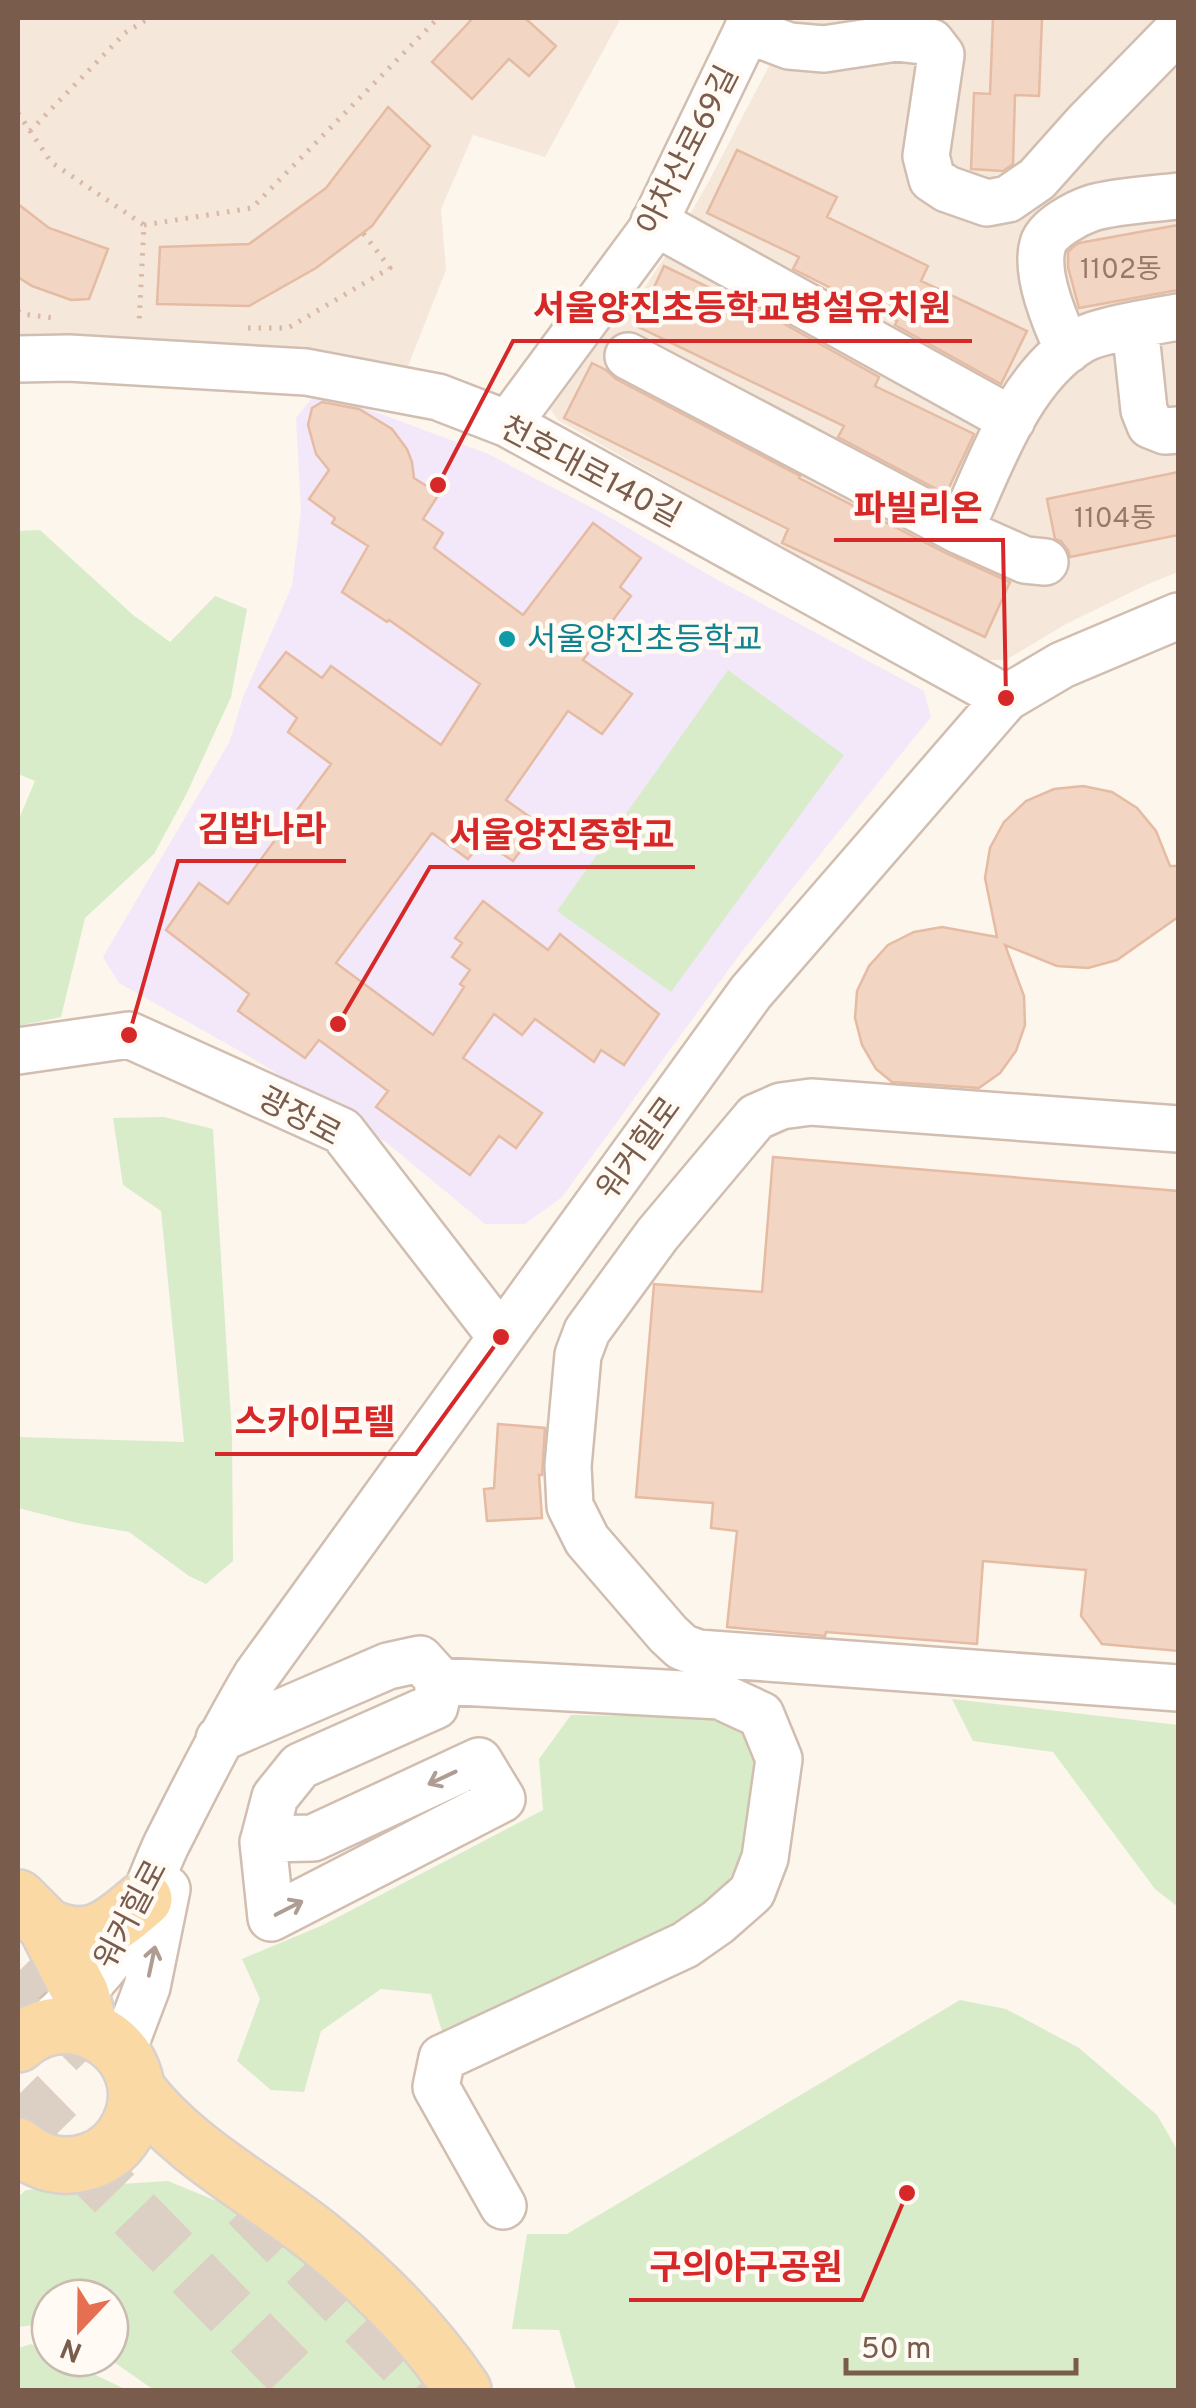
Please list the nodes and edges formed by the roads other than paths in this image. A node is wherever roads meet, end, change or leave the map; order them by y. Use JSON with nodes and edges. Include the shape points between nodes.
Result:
{"nodes":[{"id":1,"x":750,"y":24,"type":"edge"},
{"id":2,"x":1178,"y":30,"type":"edge"},
{"id":3,"x":1178,"y":196,"type":"edge"},
{"id":4,"x":654,"y":222,"type":"junction"},
{"id":5,"x":1178,"y":316,"type":"edge"},
{"id":6,"x":1135,"y":326,"type":"junction"},
{"id":7,"x":1068,"y":350,"type":"junction"},
{"id":8,"x":628,"y":356,"type":"dead end"},
{"id":9,"x":18,"y":359,"type":"edge"},
{"id":10,"x":1012,"y":420,"type":"junction"},
{"id":11,"x":508,"y":424,"type":"junction"},
{"id":12,"x":1178,"y":430,"type":"edge"},
{"id":13,"x":960,"y":531,"type":"junction"},
{"id":14,"x":1045,"y":562,"type":"dead end"},
{"id":15,"x":1178,"y":616,"type":"edge"},
{"id":16,"x":1006,"y":698,"type":"junction"},
{"id":17,"x":18,"y":1050,"type":"edge"},
{"id":18,"x":1178,"y":1129,"type":"edge"},
{"id":19,"x":500,"y":1336,"type":"junction"},
{"id":20,"x":440,"y":1681,"type":"junction"},
{"id":21,"x":1178,"y":1688,"type":"edge"},
{"id":22,"x":218,"y":1739,"type":"junction"},
{"id":23,"x":197,"y":1782,"type":"junction"},
{"id":24,"x":264,"y":1840,"type":"junction"},
{"id":25,"x":144,"y":1899,"type":"junction"},
{"id":26,"x":32,"y":1912,"type":"edge"},
{"id":27,"x":81,"y":2040,"type":"edge"},
{"id":28,"x":36,"y":2156,"type":"edge"},
{"id":29,"x":268,"y":2200,"type":"junction"},
{"id":30,"x":502,"y":2206,"type":"dead end"},
{"id":31,"x":463,"y":2390,"type":"edge"}],
"edges":[{"from":1,"to":2,"type":"street","via":[[789,46],[931,42],[941,55],[926,156],[932,178],[987,203],[1008,199],[1037,179]]},
{"from":1,"to":4,"type":"street","name":"아차산로69길"},
{"from":3,"to":7,"type":"street","via":[[1093,208],[1052,229],[1042,244],[1042,268]]},
{"from":4,"to":10,"type":"street"},
{"from":4,"to":11,"type":"street","name":"아차산로69길"},
{"from":5,"to":6,"type":"street"},
{"from":6,"to":7,"type":"street","via":[[1084,338]]},
{"from":6,"to":12,"type":"street","via":[[1150,425]]},
{"from":7,"to":10,"type":"street","via":[[1047,365]]},
{"from":8,"to":13,"type":"street"},
{"from":9,"to":11,"type":"street","name":"천호대로140길","via":[[306,372],[438,398]]},
{"from":10,"to":13,"type":"street"},
{"from":11,"to":16,"type":"street","name":"천호대로140길"},
{"from":13,"to":14,"type":"street"},
{"from":15,"to":16,"type":"street","name":"워커힐로","via":[[1062,665]]},
{"from":16,"to":19,"type":"street","name":"워커힐로","via":[[751,992]]},
{"from":17,"to":19,"type":"street","name":"광장로","via":[[128,1035],[342,1131]]},
{"from":18,"to":21,"type":"street","via":[[811,1102],[756,1117],[587,1330],[578,1355],[568,1466],[570,1506],[587,1540],[668,1634],[698,1653]]},
{"from":19,"to":22,"type":"street","name":"워커힐로"},
{"from":20,"to":22,"type":"street","via":[[420,1660],[388,1666]]},
{"from":20,"to":24,"type":"street","via":[[435,1706],[300,1766],[275,1797]]},
{"from":20,"to":30,"type":"street","via":[[720,1696],[761,1715],[780,1759],[765,1858],[752,1892],[730,1912],[685,1945],[442,2058],[436,2087]]},
{"from":22,"to":23,"type":"street","name":"워커힐로"},
{"from":23,"to":25,"type":"street","name":"워커힐로"},
{"from":27,"to":23,"type":"street","name":"워커힐로","one_way":true,"via":[[147,1987]]},
{"from":24,"to":24,"type":"street","one_way":true,"via":[[270,1918],[502,1799],[479,1761],[313,1838]]},
{"from":25,"to":26,"type":"main road","via":[[110,1928],[86,1934],[63,1935]]},
{"from":25,"to":27,"type":"street","name":"워커힐로","via":[[92,1984]]},
{"from":26,"to":27,"type":"main road"},
{"from":27,"to":28,"type":"main road","via":[[136,2102],[132,2120],[113,2148]]},
{"from":27,"to":29,"type":"main road","via":[[178,2135]]},
{"from":28,"to":29,"type":"main road","via":[[134,2157],[179,2165]]},
{"from":29,"to":31,"type":"main road","via":[[390,2300]]}]}
